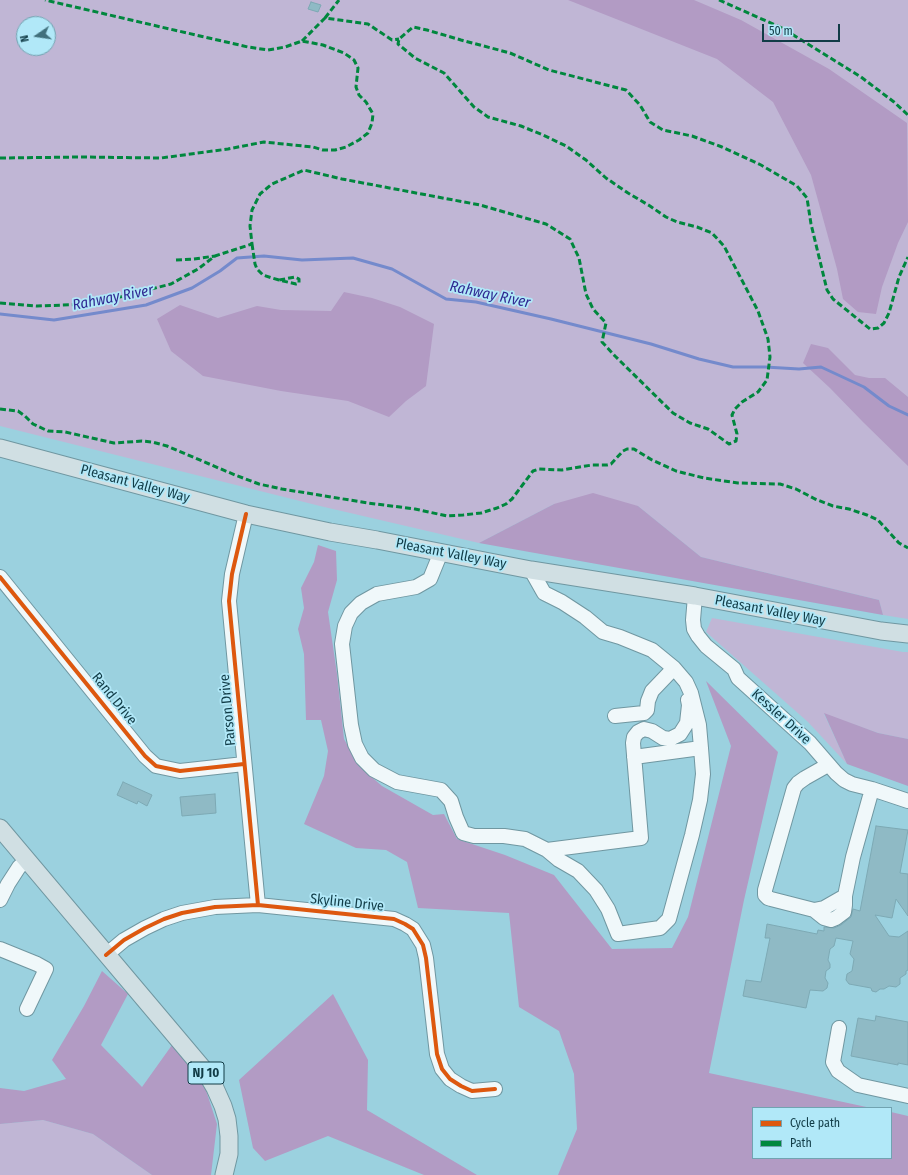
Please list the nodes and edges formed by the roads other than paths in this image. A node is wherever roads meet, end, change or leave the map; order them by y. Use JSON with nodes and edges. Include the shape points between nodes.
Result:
{"nodes":[{"id":1,"x":0,"y":448,"type":"edge"},
{"id":2,"x":246,"y":514,"type":"junction"},
{"id":3,"x":441,"y":552,"type":"junction"},
{"id":4,"x":531,"y":570,"type":"junction"},
{"id":5,"x":0,"y":576,"type":"edge"},
{"id":6,"x":695,"y":596,"type":"junction"},
{"id":7,"x":908,"y":634,"type":"edge"},
{"id":8,"x":674,"y":668,"type":"junction"},
{"id":9,"x":686,"y":682,"type":"junction"},
{"id":10,"x":615,"y":716,"type":"dead end"},
{"id":11,"x":701,"y":748,"type":"junction"},
{"id":12,"x":634,"y":757,"type":"junction"},
{"id":13,"x":244,"y":764,"type":"junction"},
{"id":14,"x":828,"y":765,"type":"junction"},
{"id":15,"x":872,"y":789,"type":"junction"},
{"id":16,"x":908,"y":801,"type":"edge"},
{"id":17,"x":0,"y":828,"type":"edge"},
{"id":18,"x":547,"y":850,"type":"junction"},
{"id":19,"x":27,"y":860,"type":"junction"},
{"id":20,"x":0,"y":900,"type":"edge"},
{"id":21,"x":258,"y":905,"type":"junction"},
{"id":22,"x":0,"y":949,"type":"edge"},
{"id":23,"x":106,"y":955,"type":"junction"},
{"id":24,"x":27,"y":1009,"type":"dead end"},
{"id":25,"x":839,"y":1028,"type":"dead end"},
{"id":26,"x":495,"y":1089,"type":"dead end"},
{"id":27,"x":908,"y":1096,"type":"edge"},
{"id":28,"x":224,"y":1175,"type":"edge"}],
"edges":[{"from":1,"to":2,"type":"main road","name":"Pleasant Valley Way"},
{"from":2,"to":3,"type":"main road","name":"Pleasant Valley Way"},
{"from":2,"to":13,"type":"street","name":"Parson Drive","via":[[232,574],[229,601]]},
{"from":3,"to":4,"type":"main road","name":"Pleasant Valley Way"},
{"from":3,"to":18,"type":"street","via":[[430,578],[416,587],[377,594],[361,603],[345,626],[342,644],[355,744],[362,758],[374,770],[397,782],[441,790],[451,801],[463,833],[525,839]]},
{"from":4,"to":6,"type":"main road","name":"Pleasant Valley Way"},
{"from":4,"to":8,"type":"street","via":[[544,593],[562,602],[603,632],[652,650]]},
{"from":5,"to":13,"type":"street","name":"Rand Drive","via":[[145,756],[156,766],[180,770]]},
{"from":6,"to":7,"type":"main road","name":"Pleasant Valley Way"},
{"from":6,"to":14,"type":"street","name":"Kessler Drive","via":[[693,620],[698,636],[734,669],[738,678],[810,743]]},
{"from":8,"to":9,"type":"street"},
{"from":8,"to":10,"type":"street","via":[[652,691],[644,713]]},
{"from":9,"to":11,"type":"street","via":[[699,724]]},
{"from":9,"to":12,"type":"street","via":[[689,705],[687,723],[680,734],[670,739],[644,729],[634,737]]},
{"from":11,"to":12,"type":"street"},
{"from":11,"to":18,"type":"street","via":[[702,774],[692,835],[669,919],[660,928],[618,934],[608,908],[596,890],[578,871]]},
{"from":12,"to":18,"type":"street","via":[[641,838]]},
{"from":13,"to":21,"type":"street","name":"Parson Drive"},
{"from":14,"to":15,"type":"street","name":"Kessler Drive","via":[[844,780]]},
{"from":14,"to":15,"type":"street","via":[[805,778],[794,788],[765,890],[765,894],[771,900],[814,910],[824,908],[845,896]]},
{"from":15,"to":16,"type":"street","name":"Kessler Drive"},
{"from":17,"to":19,"type":"main road","number":"NJ 10"},
{"from":19,"to":20,"type":"street","via":[[19,866]]},
{"from":19,"to":23,"type":"main road","number":"NJ 10"},
{"from":21,"to":23,"type":"street","name":"Skyline Drive","via":[[215,907],[182,913],[145,928],[124,940]]},
{"from":21,"to":26,"type":"street","name":"Skyline Drive","via":[[394,919],[413,930],[423,945],[426,958],[437,1054],[442,1069],[450,1078],[472,1091]]},
{"from":22,"to":24,"type":"street","via":[[46,969]]},
{"from":23,"to":28,"type":"main road","number":"NJ 10","via":[[205,1071],[215,1088],[227,1119],[229,1136],[229,1154]]},
{"from":25,"to":27,"type":"street","via":[[833,1062],[838,1071],[858,1085]]}]}
